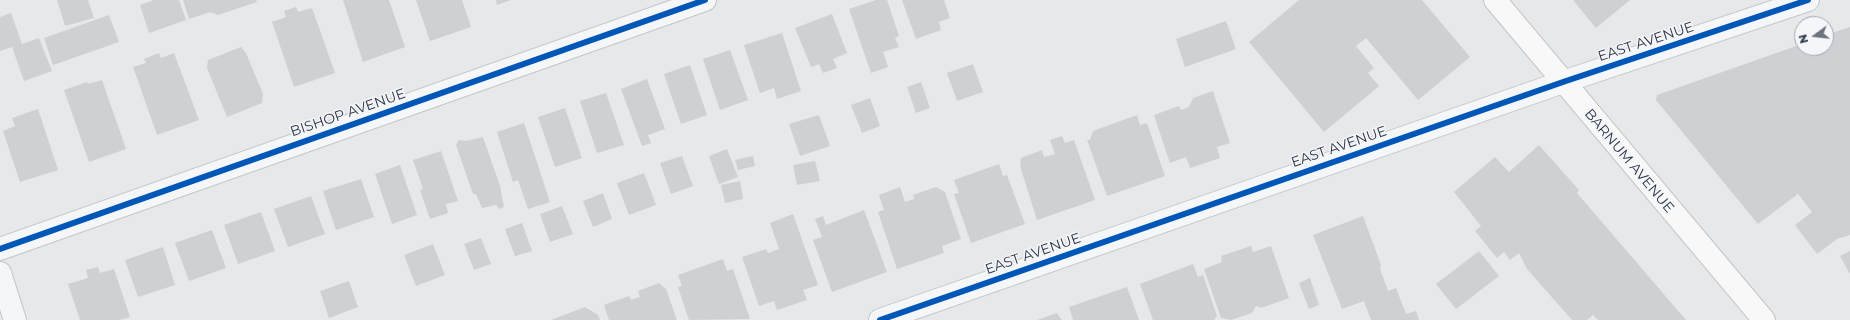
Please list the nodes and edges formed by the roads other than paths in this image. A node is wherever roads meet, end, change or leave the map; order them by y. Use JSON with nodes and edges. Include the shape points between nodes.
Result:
{"nodes":[{"id":1,"x":705,"y":0,"type":"edge"},
{"id":2,"x":1495,"y":0,"type":"edge"},
{"id":3,"x":1808,"y":0,"type":"edge"},
{"id":4,"x":1563,"y":82,"type":"junction"},
{"id":5,"x":0,"y":249,"type":"edge"},
{"id":6,"x":0,"y":273,"type":"edge"},
{"id":7,"x":16,"y":320,"type":"edge"},
{"id":8,"x":880,"y":320,"type":"edge"},
{"id":9,"x":1764,"y":320,"type":"edge"}],
"edges":[{"from":1,"to":5,"type":"street","name":"BISHOP AVENUE"},
{"from":2,"to":4,"type":"main road","name":"BARNUM AVENUE"},
{"from":3,"to":4,"type":"street","name":"EAST AVENUE"},
{"from":4,"to":8,"type":"street","name":"EAST AVENUE"},
{"from":4,"to":9,"type":"main road","name":"BARNUM AVENUE"},
{"from":6,"to":7,"type":"street"}]}
